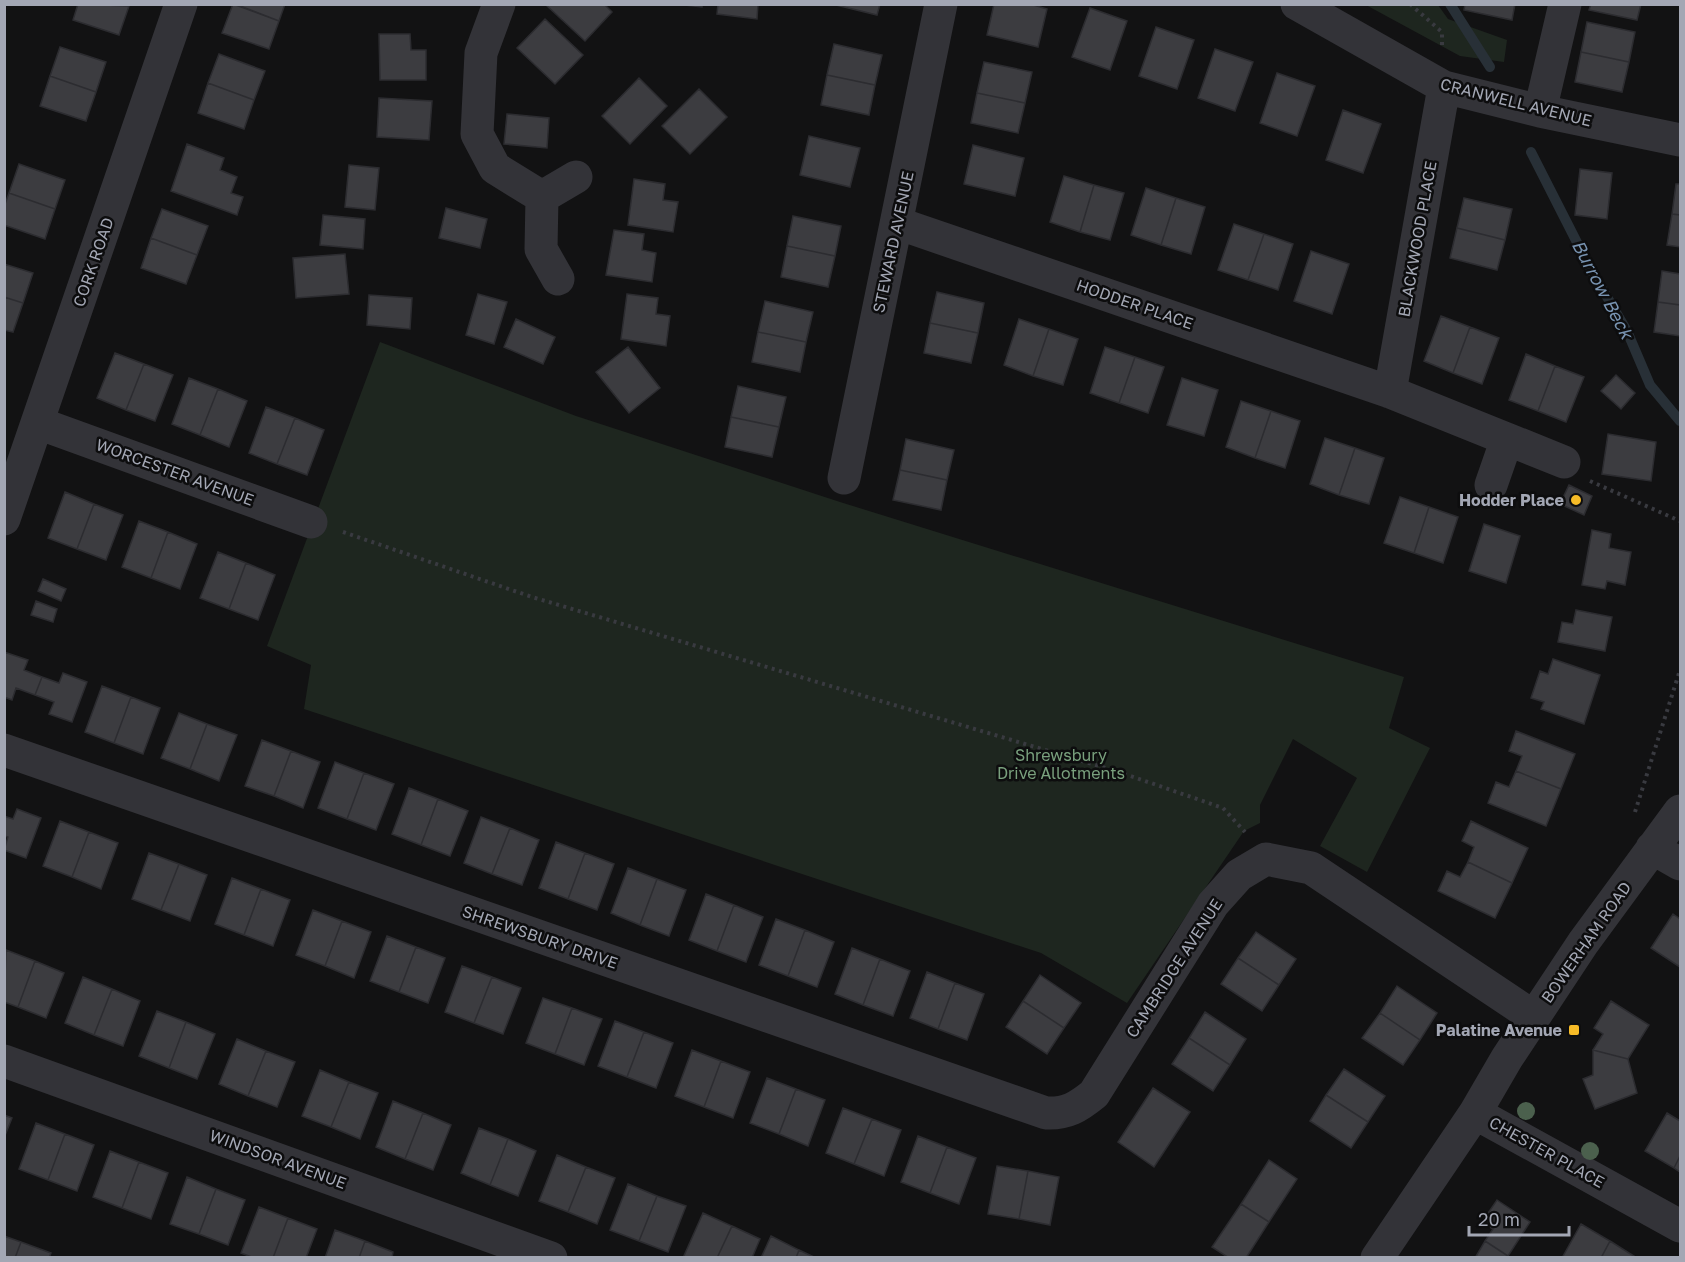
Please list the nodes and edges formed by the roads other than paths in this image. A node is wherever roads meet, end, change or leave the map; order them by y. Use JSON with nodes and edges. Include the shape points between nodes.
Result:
{"nodes":[{"id":1,"x":181,"y":4,"type":"edge"},
{"id":2,"x":499,"y":4,"type":"edge"},
{"id":3,"x":941,"y":4,"type":"edge"},
{"id":4,"x":1297,"y":4,"type":"edge"},
{"id":5,"x":1565,"y":4,"type":"edge"},
{"id":6,"x":1443,"y":87,"type":"junction"},
{"id":7,"x":1540,"y":111,"type":"junction"},
{"id":8,"x":1680,"y":140,"type":"edge"},
{"id":9,"x":576,"y":177,"type":"dead end"},
{"id":10,"x":542,"y":197,"type":"junction"},
{"id":11,"x":897,"y":223,"type":"junction"},
{"id":12,"x":558,"y":279,"type":"dead end"},
{"id":13,"x":1390,"y":392,"type":"junction"},
{"id":14,"x":38,"y":423,"type":"junction"},
{"id":15,"x":1507,"y":439,"type":"junction"},
{"id":16,"x":1564,"y":462,"type":"road end"},
{"id":17,"x":844,"y":478,"type":"dead end"},
{"id":18,"x":1491,"y":484,"type":"dead end"},
{"id":19,"x":4,"y":519,"type":"edge"},
{"id":20,"x":311,"y":522,"type":"road end"},
{"id":21,"x":4,"y":750,"type":"edge"},
{"id":22,"x":1680,"y":811,"type":"edge"},
{"id":23,"x":1652,"y":848,"type":"junction"},
{"id":24,"x":1680,"y":864,"type":"edge"},
{"id":25,"x":1534,"y":1017,"type":"junction"},
{"id":26,"x":4,"y":1061,"type":"edge"},
{"id":27,"x":1076,"y":1108,"type":"joint"},
{"id":28,"x":1476,"y":1113,"type":"junction"},
{"id":29,"x":1680,"y":1226,"type":"edge"},
{"id":30,"x":551,"y":1257,"type":"edge"},
{"id":31,"x":1377,"y":1257,"type":"edge"}],
"edges":[{"from":1,"to":14,"type":"street","name":"CORK ROAD"},
{"from":2,"to":10,"type":"street","via":[[482,53],[477,134],[495,168]]},
{"from":3,"to":11,"type":"street","name":"STEWARD AVENUE"},
{"from":4,"to":6,"type":"street","name":"CRANWELL AVENUE"},
{"from":5,"to":7,"type":"street"},
{"from":6,"to":7,"type":"street","name":"CRANWELL AVENUE"},
{"from":6,"to":13,"type":"street","name":"BLACKWOOD PLACE"},
{"from":7,"to":8,"type":"street","name":"CRANWELL AVENUE"},
{"from":9,"to":10,"type":"street"},
{"from":10,"to":12,"type":"street","via":[[541,249]]},
{"from":11,"to":13,"type":"street","name":"HODDER PLACE"},
{"from":11,"to":17,"type":"street","name":"STEWARD AVENUE"},
{"from":13,"to":15,"type":"street","name":"HODDER PLACE"},
{"from":14,"to":19,"type":"street","name":"CORK ROAD"},
{"from":14,"to":20,"type":"street","name":"WORCESTER AVENUE"},
{"from":15,"to":16,"type":"street","name":"HODDER PLACE"},
{"from":15,"to":18,"type":"street"},
{"from":21,"to":27,"type":"street","name":"SHREWSBURY DRIVE","via":[[1046,1113]]},
{"from":22,"to":23,"type":"street","name":"BOWERHAM ROAD"},
{"from":23,"to":24,"type":"street"},
{"from":23,"to":25,"type":"street","name":"BOWERHAM ROAD"},
{"from":25,"to":27,"type":"street","name":"CAMBRIDGE AVENUE","via":[[1311,868],[1266,859],[1239,874],[1213,904],[1094,1094]]},
{"from":25,"to":28,"type":"street","name":"BOWERHAM ROAD"},
{"from":26,"to":30,"type":"street","name":"WINDSOR AVENUE"},
{"from":28,"to":29,"type":"street","name":"CHESTER PLACE"},
{"from":28,"to":31,"type":"street","name":"BOWERHAM ROAD"}]}
